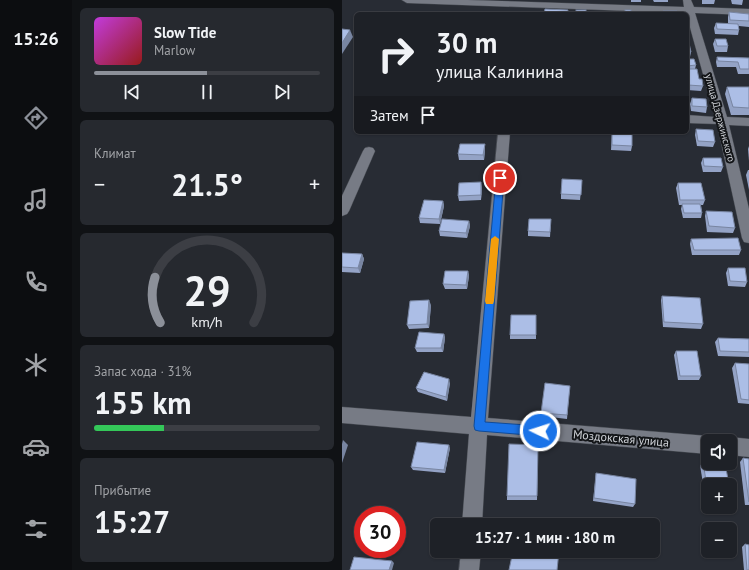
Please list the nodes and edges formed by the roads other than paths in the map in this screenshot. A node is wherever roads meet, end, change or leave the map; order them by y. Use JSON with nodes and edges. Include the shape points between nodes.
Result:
{"nodes":[{"id":1,"x":407,"y":0,"type":"edge"},
{"id":2,"x":689,"y":5,"type":"edge"},
{"id":3,"x":516,"y":6,"type":"edge"},
{"id":4,"x":749,"y":12,"type":"edge"},
{"id":5,"x":689,"y":119,"type":"edge"},
{"id":6,"x":722,"y":121,"type":"junction"},
{"id":7,"x":749,"y":122,"type":"edge"},
{"id":8,"x":504,"y":134,"type":"edge"},
{"id":9,"x":369,"y":151,"type":"dead end"},
{"id":10,"x":342,"y":211,"type":"edge"},
{"id":11,"x":749,"y":238,"type":"edge"},
{"id":12,"x":342,"y":415,"type":"edge"},
{"id":13,"x":479,"y":426,"type":"junction"},
{"id":14,"x":701,"y":444,"type":"edge"},
{"id":15,"x":737,"y":447,"type":"edge"},
{"id":16,"x":749,"y":448,"type":"edge"},
{"id":17,"x":472,"y":518,"type":"edge"},
{"id":18,"x":470,"y":558,"type":"edge"},
{"id":19,"x":469,"y":570,"type":"edge"}],
"edges":[{"from":1,"to":3,"type":"street"},
{"from":2,"to":3,"type":"street"},
{"from":2,"to":4,"type":"street"},
{"from":2,"to":6,"type":"street","name":"улица Дзержинского"},
{"from":5,"to":6,"type":"street"},
{"from":6,"to":7,"type":"street"},
{"from":6,"to":11,"type":"street","name":"улица Дзержинского"},
{"from":8,"to":13,"type":"street"},
{"from":9,"to":10,"type":"street"},
{"from":12,"to":13,"type":"street","name":"Моздокская улица"},
{"from":13,"to":14,"type":"street","name":"Моздокская улица"},
{"from":13,"to":17,"type":"street"},
{"from":15,"to":16,"type":"street"},
{"from":18,"to":19,"type":"street"}]}
